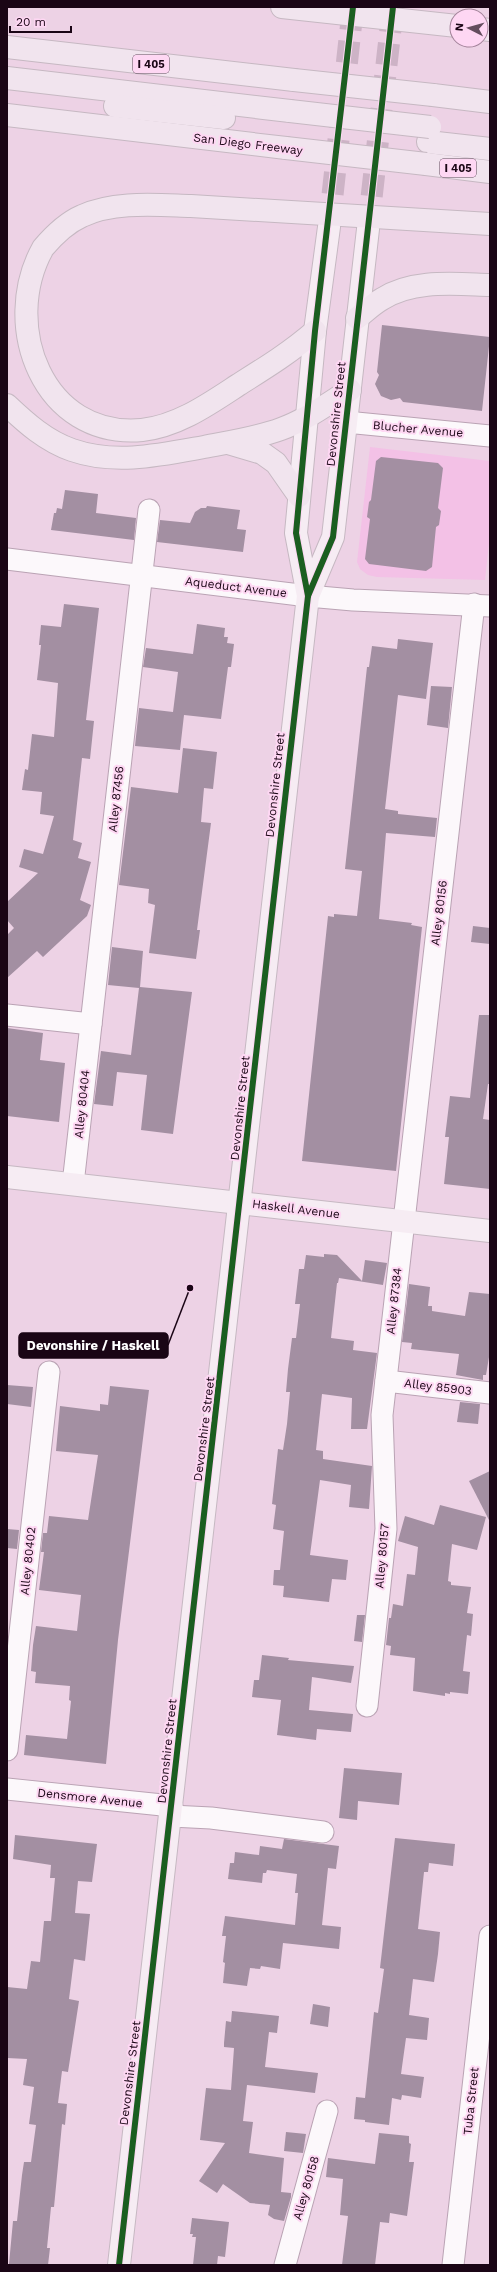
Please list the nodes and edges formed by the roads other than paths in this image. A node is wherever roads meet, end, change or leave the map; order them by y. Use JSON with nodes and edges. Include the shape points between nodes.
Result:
{"nodes":[{"id":1,"x":282,"y":7,"type":"edge"},
{"id":2,"x":449,"y":25,"type":"edge"},
{"id":3,"x":7,"y":47,"type":"edge"},
{"id":4,"x":7,"y":78,"type":"edge"},
{"id":5,"x":7,"y":92,"type":"edge"},
{"id":6,"x":490,"y":102,"type":"edge"},
{"id":7,"x":7,"y":115,"type":"edge"},
{"id":8,"x":289,"y":118,"type":"junction"},
{"id":9,"x":429,"y":134,"type":"junction"},
{"id":10,"x":490,"y":134,"type":"edge"},
{"id":11,"x":490,"y":149,"type":"edge"},
{"id":12,"x":490,"y":172,"type":"edge"},
{"id":13,"x":490,"y":224,"type":"edge"},
{"id":14,"x":329,"y":227,"type":"tunnel mouth"},
{"id":15,"x":368,"y":229,"type":"tunnel mouth"},
{"id":16,"x":490,"y":285,"type":"edge"},
{"id":17,"x":357,"y":318,"type":"junction"},
{"id":18,"x":315,"y":331,"type":"junction"},
{"id":19,"x":350,"y":390,"type":"junction"},
{"id":20,"x":7,"y":405,"type":"edge"},
{"id":21,"x":307,"y":417,"type":"junction"},
{"id":22,"x":346,"y":422,"type":"junction"},
{"id":23,"x":490,"y":436,"type":"edge"},
{"id":24,"x":226,"y":443,"type":"junction"},
{"id":25,"x":299,"y":496,"type":"junction"},
{"id":26,"x":149,"y":510,"type":"dead end"},
{"id":27,"x":7,"y":559,"type":"edge"},
{"id":28,"x":141,"y":575,"type":"junction"},
{"id":29,"x":308,"y":596,"type":"junction"},
{"id":30,"x":482,"y":605,"type":"edge"},
{"id":31,"x":7,"y":1015,"type":"edge"},
{"id":32,"x":90,"y":1024,"type":"junction"},
{"id":33,"x":7,"y":1178,"type":"edge"},
{"id":34,"x":73,"y":1184,"type":"junction"},
{"id":35,"x":241,"y":1203,"type":"junction"},
{"id":36,"x":403,"y":1222,"type":"junction"},
{"id":37,"x":490,"y":1231,"type":"edge"},
{"id":38,"x":49,"y":1372,"type":"dead end"},
{"id":39,"x":386,"y":1381,"type":"junction"},
{"id":40,"x":490,"y":1392,"type":"edge"},
{"id":41,"x":367,"y":1706,"type":"dead end"},
{"id":42,"x":7,"y":1750,"type":"edge"},
{"id":43,"x":7,"y":1789,"type":"edge"},
{"id":44,"x":172,"y":1811,"type":"junction"},
{"id":45,"x":323,"y":1832,"type":"dead end"},
{"id":46,"x":490,"y":1936,"type":"edge"},
{"id":47,"x":327,"y":2111,"type":"dead end"},
{"id":48,"x":119,"y":2265,"type":"edge"},
{"id":49,"x":286,"y":2265,"type":"edge"},
{"id":50,"x":453,"y":2265,"type":"edge"}],
"edges":[{"from":1,"to":2,"type":"highway"},
{"from":3,"to":6,"type":"highway","number":"I 405","bridge":true},
{"from":4,"to":8,"type":"highway"},
{"from":5,"to":8,"type":"highway"},
{"from":7,"to":12,"type":"highway","name":"San Diego Freeway","number":"I 405","bridge":true},
{"from":8,"to":9,"type":"highway","bridge":true},
{"from":9,"to":10,"type":"highway"},
{"from":9,"to":11,"type":"highway"},
{"from":13,"to":18,"type":"highway","via":[[191,206],[156,205],[100,210],[81,216],[63,227],[50,240],[28,271],[18,306],[17,324],[26,360],[44,391],[66,411],[81,420],[97,426],[128,431],[160,427],[197,412],[291,352]]},
{"from":14,"to":18,"type":"main road","name":"Devonshire Street"},
{"from":15,"to":17,"type":"main road","name":"Devonshire Street"},
{"from":16,"to":17,"type":"highway","via":[[446,284],[404,289],[382,298]]},
{"from":17,"to":19,"type":"main road","name":"Devonshire Street"},
{"from":18,"to":21,"type":"main road","name":"Devonshire Street"},
{"from":19,"to":21,"type":"highway"},
{"from":19,"to":22,"type":"main road","name":"Devonshire Street"},
{"from":20,"to":24,"type":"highway","via":[[28,426],[52,441],[92,456],[150,456]]},
{"from":21,"to":24,"type":"highway","via":[[281,429]]},
{"from":21,"to":25,"type":"main road","name":"Devonshire Street"},
{"from":22,"to":23,"type":"street","name":"Blucher Avenue"},
{"from":22,"to":29,"type":"main road","name":"Devonshire Street","via":[[333,537]]},
{"from":24,"to":25,"type":"highway","via":[[262,453],[276,463]]},
{"from":25,"to":29,"type":"main road","name":"Devonshire Street","via":[[296,533]]},
{"from":26,"to":28,"type":"street","name":"Alley 87456"},
{"from":27,"to":28,"type":"street","name":"Aqueduct Avenue"},
{"from":28,"to":29,"type":"street","name":"Aqueduct Avenue"},
{"from":28,"to":32,"type":"street","name":"Alley 87456"},
{"from":29,"to":30,"type":"street","name":"Aqueduct Avenue"},
{"from":29,"to":35,"type":"main road","name":"Devonshire Street"},
{"from":30,"to":36,"type":"street","name":"Alley 80156"},
{"from":31,"to":32,"type":"street"},
{"from":32,"to":34,"type":"street","name":"Alley 80404"},
{"from":33,"to":34,"type":"main road","name":"Haskell Avenue"},
{"from":34,"to":35,"type":"main road","name":"Haskell Avenue"},
{"from":35,"to":36,"type":"main road","name":"Haskell Avenue"},
{"from":35,"to":44,"type":"main road","name":"Devonshire Street"},
{"from":36,"to":37,"type":"main road","name":"Haskell Avenue"},
{"from":36,"to":39,"type":"street","name":"Alley 87384"},
{"from":38,"to":42,"type":"street","name":"Alley 80402"},
{"from":39,"to":40,"type":"street","name":"Alley 85903"},
{"from":39,"to":41,"type":"street","name":"Alley 80157","via":[[382,1415],[386,1529]]},
{"from":43,"to":44,"type":"street","name":"Densmore Avenue"},
{"from":44,"to":45,"type":"street","name":"Densmore Avenue"},
{"from":44,"to":48,"type":"main road","name":"Devonshire Street"},
{"from":46,"to":50,"type":"street","name":"Tuba Street"},
{"from":47,"to":49,"type":"street","name":"Alley 80158"}]}
